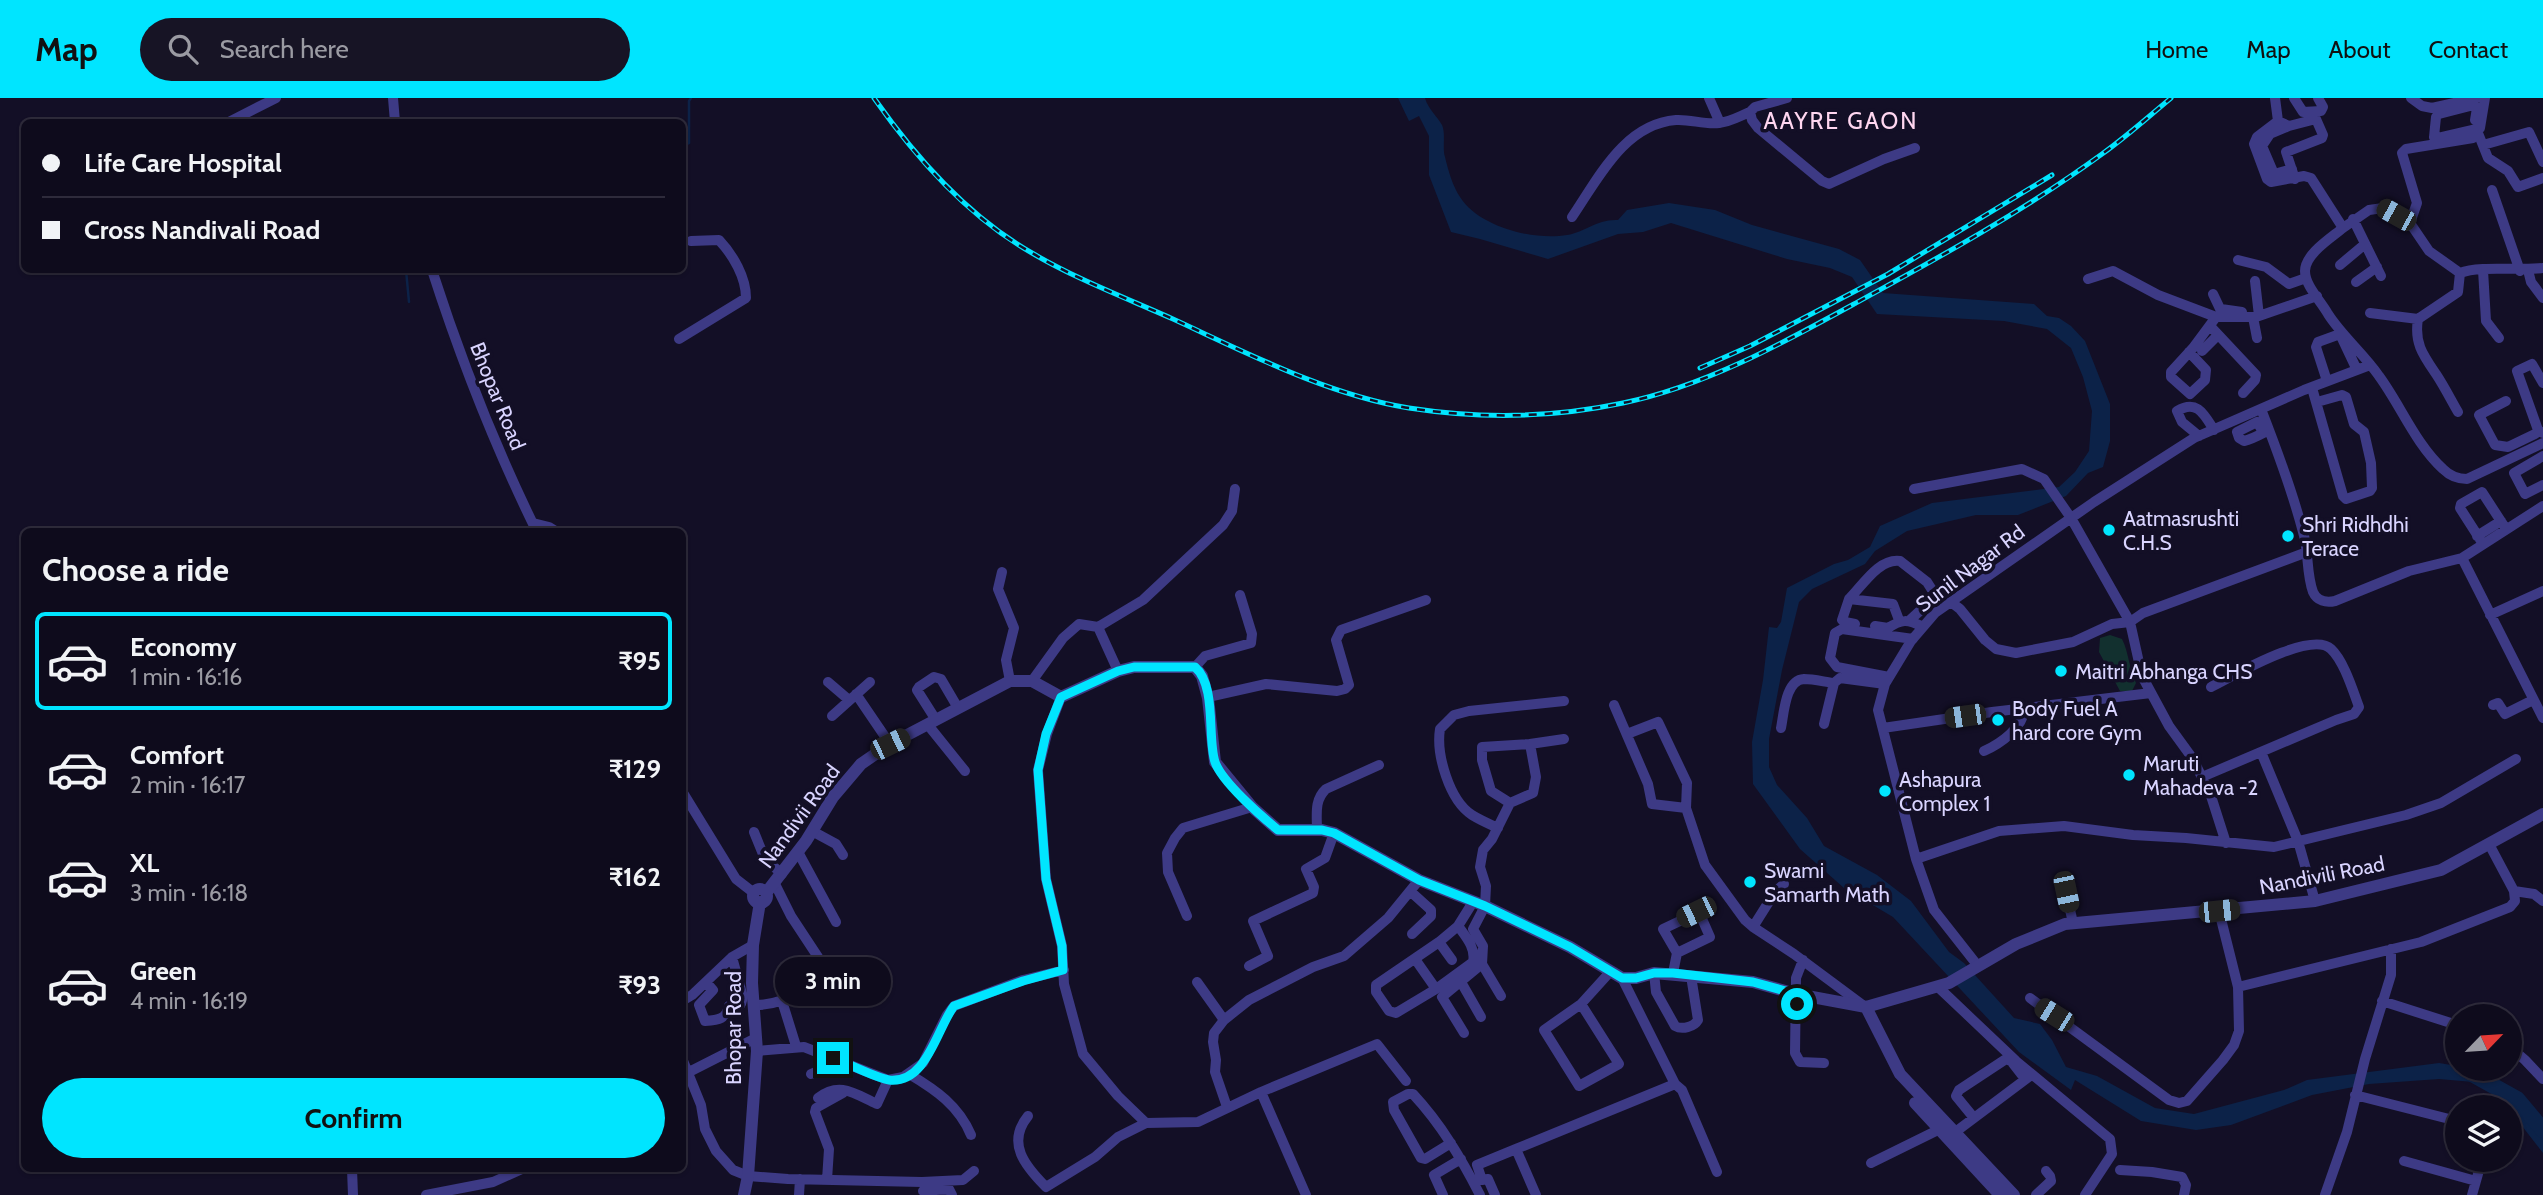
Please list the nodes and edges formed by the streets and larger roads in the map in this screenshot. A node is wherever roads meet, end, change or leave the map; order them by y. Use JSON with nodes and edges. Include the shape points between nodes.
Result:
{"nodes":[{"id":1,"x":276,"y":98,"type":"edge"},
{"id":2,"x":393,"y":98,"type":"edge"},
{"id":3,"x":1709,"y":98,"type":"edge"},
{"id":4,"x":1787,"y":98,"type":"edge"},
{"id":5,"x":2275,"y":98,"type":"edge"},
{"id":6,"x":2294,"y":98,"type":"edge"},
{"id":7,"x":2318,"y":98,"type":"edge"},
{"id":8,"x":2411,"y":98,"type":"edge"},
{"id":9,"x":2476,"y":98,"type":"edge"},
{"id":10,"x":2485,"y":98,"type":"edge"},
{"id":11,"x":2452,"y":101,"type":"edge"},
{"id":12,"x":1750,"y":112,"type":"junction"},
{"id":13,"x":235,"y":119,"type":"edge"},
{"id":14,"x":395,"y":119,"type":"edge"},
{"id":15,"x":1720,"y":123,"type":"junction"},
{"id":16,"x":2284,"y":124,"type":"junction"},
{"id":17,"x":2477,"y":130,"type":"junction"},
{"id":18,"x":2483,"y":145,"type":"junction"},
{"id":19,"x":1915,"y":148,"type":"dead end"},
{"id":20,"x":2543,"y":162,"type":"edge"},
{"id":21,"x":2293,"y":174,"type":"junction"},
{"id":22,"x":2543,"y":178,"type":"edge"},
{"id":23,"x":2491,"y":190,"type":"dead end"},
{"id":24,"x":1572,"y":217,"type":"dead end"},
{"id":25,"x":2353,"y":219,"type":"junction"},
{"id":26,"x":2410,"y":223,"type":"junction"},
{"id":27,"x":2343,"y":228,"type":"junction"},
{"id":28,"x":691,"y":241,"type":"dead end"},
{"id":29,"x":2364,"y":241,"type":"junction"},
{"id":30,"x":2238,"y":260,"type":"dead end"},
{"id":31,"x":2340,"y":262,"type":"dead end"},
{"id":32,"x":2543,"y":268,"type":"edge"},
{"id":33,"x":2483,"y":270,"type":"junction"},
{"id":34,"x":2524,"y":270,"type":"junction"},
{"id":35,"x":433,"y":273,"type":"edge"},
{"id":36,"x":2460,"y":273,"type":"junction"},
{"id":37,"x":2306,"y":278,"type":"junction"},
{"id":38,"x":2088,"y":279,"type":"dead end"},
{"id":39,"x":2255,"y":281,"type":"dead end"},
{"id":40,"x":2356,"y":282,"type":"dead end"},
{"id":41,"x":2213,"y":294,"type":"dead end"},
{"id":42,"x":2317,"y":296,"type":"junction"},
{"id":43,"x":2543,"y":298,"type":"edge"},
{"id":44,"x":2370,"y":313,"type":"dead end"},
{"id":45,"x":2257,"y":314,"type":"junction"},
{"id":46,"x":2217,"y":318,"type":"junction"},
{"id":47,"x":2418,"y":319,"type":"junction"},
{"id":48,"x":2218,"y":335,"type":"junction"},
{"id":49,"x":2257,"y":338,"type":"dead end"},
{"id":50,"x":2499,"y":338,"type":"dead end"},
{"id":51,"x":679,"y":340,"type":"dead end"},
{"id":52,"x":2202,"y":351,"type":"dead end"},
{"id":53,"x":2189,"y":352,"type":"dead end"},
{"id":54,"x":2370,"y":365,"type":"junction"},
{"id":55,"x":2357,"y":370,"type":"junction"},
{"id":56,"x":2328,"y":381,"type":"junction"},
{"id":57,"x":2543,"y":383,"type":"edge"},
{"id":58,"x":2312,"y":387,"type":"junction"},
{"id":59,"x":2243,"y":393,"type":"dead end"},
{"id":60,"x":2506,"y":401,"type":"dead end"},
{"id":61,"x":2317,"y":402,"type":"junction"},
{"id":62,"x":2261,"y":409,"type":"junction"},
{"id":63,"x":2524,"y":409,"type":"dead end"},
{"id":64,"x":2458,"y":412,"type":"dead end"},
{"id":65,"x":2207,"y":418,"type":"junction"},
{"id":66,"x":2189,"y":428,"type":"junction"},
{"id":67,"x":2214,"y":429,"type":"junction"},
{"id":68,"x":2199,"y":436,"type":"junction"},
{"id":69,"x":2540,"y":438,"type":"edge"},
{"id":70,"x":2510,"y":452,"type":"junction"},
{"id":71,"x":2543,"y":456,"type":"edge"},
{"id":72,"x":2543,"y":485,"type":"edge"},
{"id":73,"x":1235,"y":489,"type":"dead end"},
{"id":74,"x":1914,"y":489,"type":"dead end"},
{"id":75,"x":2543,"y":506,"type":"edge"},
{"id":76,"x":2071,"y":518,"type":"junction"},
{"id":77,"x":2504,"y":525,"type":"junction"},
{"id":78,"x":535,"y":528,"type":"edge"},
{"id":79,"x":2480,"y":540,"type":"junction"},
{"id":80,"x":2307,"y":552,"type":"junction"},
{"id":81,"x":2462,"y":558,"type":"junction"},
{"id":82,"x":1002,"y":572,"type":"dead end"},
{"id":83,"x":2543,"y":591,"type":"edge"},
{"id":84,"x":1240,"y":595,"type":"dead end"},
{"id":85,"x":1936,"y":596,"type":"junction"},
{"id":86,"x":1850,"y":599,"type":"junction"},
{"id":87,"x":1426,"y":600,"type":"dead end"},
{"id":88,"x":1947,"y":604,"type":"junction"},
{"id":89,"x":2490,"y":615,"type":"junction"},
{"id":90,"x":1904,"y":620,"type":"junction"},
{"id":91,"x":2130,"y":622,"type":"junction"},
{"id":92,"x":1098,"y":627,"type":"junction"},
{"id":93,"x":1923,"y":627,"type":"junction"},
{"id":94,"x":1913,"y":639,"type":"junction"},
{"id":95,"x":1195,"y":667,"type":"junction"},
{"id":96,"x":1118,"y":671,"type":"junction"},
{"id":97,"x":1887,"y":680,"type":"junction"},
{"id":98,"x":870,"y":681,"type":"dead end"},
{"id":99,"x":1010,"y":681,"type":"junction"},
{"id":100,"x":1032,"y":681,"type":"junction"},
{"id":101,"x":828,"y":682,"type":"dead end"},
{"id":102,"x":1834,"y":683,"type":"junction"},
{"id":103,"x":2211,"y":687,"type":"dead end"},
{"id":104,"x":2151,"y":693,"type":"junction"},
{"id":105,"x":1208,"y":696,"type":"junction"},
{"id":106,"x":852,"y":697,"type":"junction"},
{"id":107,"x":1061,"y":697,"type":"junction"},
{"id":108,"x":2533,"y":700,"type":"junction"},
{"id":109,"x":1564,"y":701,"type":"dead end"},
{"id":110,"x":1614,"y":705,"type":"dead end"},
{"id":111,"x":2493,"y":705,"type":"dead end"},
{"id":112,"x":958,"y":708,"type":"junction"},
{"id":113,"x":2025,"y":708,"type":"junction"},
{"id":114,"x":832,"y":716,"type":"dead end"},
{"id":115,"x":2543,"y":718,"type":"edge"},
{"id":116,"x":932,"y":723,"type":"junction"},
{"id":117,"x":1824,"y":724,"type":"dead end"},
{"id":118,"x":1781,"y":728,"type":"dead end"},
{"id":119,"x":1883,"y":728,"type":"junction"},
{"id":120,"x":1627,"y":734,"type":"junction"},
{"id":121,"x":1564,"y":739,"type":"dead end"},
{"id":122,"x":890,"y":744,"type":"junction"},
{"id":123,"x":1530,"y":744,"type":"junction"},
{"id":124,"x":1984,"y":751,"type":"dead end"},
{"id":125,"x":2261,"y":752,"type":"junction"},
{"id":126,"x":2516,"y":760,"type":"dead end"},
{"id":127,"x":1379,"y":765,"type":"dead end"},
{"id":128,"x":965,"y":771,"type":"dead end"},
{"id":129,"x":2202,"y":777,"type":"junction"},
{"id":130,"x":686,"y":797,"type":"edge"},
{"id":131,"x":1510,"y":803,"type":"junction"},
{"id":132,"x":1252,"y":807,"type":"junction"},
{"id":133,"x":1686,"y":807,"type":"junction"},
{"id":134,"x":2543,"y":814,"type":"edge"},
{"id":135,"x":1498,"y":828,"type":"junction"},
{"id":136,"x":1317,"y":830,"type":"junction"},
{"id":137,"x":812,"y":831,"type":"junction"},
{"id":138,"x":754,"y":832,"type":"dead end"},
{"id":139,"x":1334,"y":833,"type":"junction"},
{"id":140,"x":2298,"y":841,"type":"junction"},
{"id":141,"x":2226,"y":843,"type":"junction"},
{"id":142,"x":2489,"y":844,"type":"junction"},
{"id":143,"x":798,"y":852,"type":"junction"},
{"id":144,"x":843,"y":855,"type":"dead end"},
{"id":145,"x":1916,"y":859,"type":"junction"},
{"id":146,"x":1419,"y":880,"type":"junction"},
{"id":147,"x":1784,"y":884,"type":"dead end"},
{"id":148,"x":767,"y":889,"type":"junction"},
{"id":149,"x":1410,"y":891,"type":"junction"},
{"id":150,"x":2514,"y":891,"type":"junction"},
{"id":151,"x":2066,"y":892,"type":"dead end"},
{"id":152,"x":2315,"y":901,"type":"junction"},
{"id":153,"x":2543,"y":901,"type":"edge"},
{"id":154,"x":1479,"y":904,"type":"junction"},
{"id":155,"x":2219,"y":911,"type":"junction"},
{"id":156,"x":1187,"y":916,"type":"dead end"},
{"id":157,"x":836,"y":922,"type":"dead end"},
{"id":158,"x":2073,"y":923,"type":"junction"},
{"id":159,"x":1458,"y":926,"type":"junction"},
{"id":160,"x":1754,"y":927,"type":"junction"},
{"id":161,"x":1412,"y":934,"type":"dead end"},
{"id":162,"x":1474,"y":940,"type":"junction"},
{"id":163,"x":1439,"y":942,"type":"junction"},
{"id":164,"x":753,"y":945,"type":"junction"},
{"id":165,"x":2392,"y":949,"type":"junction"},
{"id":166,"x":1677,"y":953,"type":"junction"},
{"id":167,"x":732,"y":957,"type":"junction"},
{"id":168,"x":818,"y":957,"type":"dead end"},
{"id":169,"x":1415,"y":959,"type":"junction"},
{"id":170,"x":1452,"y":960,"type":"dead end"},
{"id":171,"x":1803,"y":960,"type":"junction"},
{"id":172,"x":1482,"y":964,"type":"junction"},
{"id":173,"x":1249,"y":966,"type":"dead end"},
{"id":174,"x":1978,"y":967,"type":"junction"},
{"id":175,"x":1063,"y":970,"type":"junction"},
{"id":176,"x":1654,"y":973,"type":"junction"},
{"id":177,"x":1673,"y":973,"type":"junction"},
{"id":178,"x":1616,"y":975,"type":"junction"},
{"id":179,"x":1691,"y":976,"type":"junction"},
{"id":180,"x":706,"y":982,"type":"junction"},
{"id":181,"x":1197,"y":982,"type":"dead end"},
{"id":182,"x":1461,"y":982,"type":"junction"},
{"id":183,"x":1943,"y":984,"type":"junction"},
{"id":184,"x":810,"y":987,"type":"dead end"},
{"id":185,"x":2238,"y":987,"type":"junction"},
{"id":186,"x":1436,"y":989,"type":"junction"},
{"id":187,"x":1796,"y":994,"type":"junction"},
{"id":188,"x":1500,"y":996,"type":"dead end"},
{"id":189,"x":2030,"y":998,"type":"dead end"},
{"id":190,"x":686,"y":999,"type":"edge"},
{"id":191,"x":782,"y":1001,"type":"junction"},
{"id":192,"x":2382,"y":1002,"type":"junction"},
{"id":193,"x":1581,"y":1004,"type":"junction"},
{"id":194,"x":753,"y":1005,"type":"junction"},
{"id":195,"x":1862,"y":1006,"type":"junction"},
{"id":196,"x":1481,"y":1017,"type":"dead end"},
{"id":197,"x":1224,"y":1020,"type":"junction"},
{"id":198,"x":2445,"y":1021,"type":"edge"},
{"id":199,"x":1464,"y":1033,"type":"dead end"},
{"id":200,"x":756,"y":1044,"type":"junction"},
{"id":201,"x":796,"y":1046,"type":"junction"},
{"id":202,"x":2522,"y":1057,"type":"edge"},
{"id":203,"x":833,"y":1058,"type":"junction"},
{"id":204,"x":1824,"y":1063,"type":"dead end"},
{"id":205,"x":686,"y":1066,"type":"edge"},
{"id":206,"x":689,"y":1072,"type":"junction"},
{"id":207,"x":909,"y":1074,"type":"junction"},
{"id":208,"x":2029,"y":1076,"type":"junction"},
{"id":209,"x":2543,"y":1079,"type":"edge"},
{"id":210,"x":888,"y":1080,"type":"junction"},
{"id":211,"x":1406,"y":1081,"type":"dead end"},
{"id":212,"x":1675,"y":1084,"type":"junction"},
{"id":213,"x":829,"y":1090,"type":"junction"},
{"id":214,"x":1261,"y":1092,"type":"junction"},
{"id":215,"x":843,"y":1093,"type":"dead end"},
{"id":216,"x":2355,"y":1094,"type":"junction"},
{"id":217,"x":818,"y":1098,"type":"dead end"},
{"id":218,"x":1227,"y":1107,"type":"junction"},
{"id":219,"x":1028,"y":1116,"type":"dead end"},
{"id":220,"x":1974,"y":1118,"type":"junction"},
{"id":221,"x":2445,"y":1118,"type":"edge"},
{"id":222,"x":1146,"y":1123,"type":"junction"},
{"id":223,"x":1946,"y":1131,"type":"junction"},
{"id":224,"x":971,"y":1135,"type":"dead end"},
{"id":225,"x":1451,"y":1143,"type":"junction"},
{"id":226,"x":1516,"y":1149,"type":"junction"},
{"id":227,"x":1461,"y":1159,"type":"junction"},
{"id":228,"x":2404,"y":1161,"type":"dead end"},
{"id":229,"x":1871,"y":1163,"type":"dead end"},
{"id":230,"x":2120,"y":1170,"type":"dead end"},
{"id":231,"x":974,"y":1171,"type":"dead end"},
{"id":232,"x":2046,"y":1171,"type":"dead end"},
{"id":233,"x":352,"y":1172,"type":"edge"},
{"id":234,"x":515,"y":1172,"type":"edge"},
{"id":235,"x":1717,"y":1172,"type":"dead end"},
{"id":236,"x":2479,"y":1172,"type":"edge"},
{"id":237,"x":748,"y":1176,"type":"junction"},
{"id":238,"x":800,"y":1179,"type":"junction"},
{"id":239,"x":827,"y":1180,"type":"junction"},
{"id":240,"x":2476,"y":1181,"type":"junction"},
{"id":241,"x":907,"y":1182,"type":"junction"},
{"id":242,"x":923,"y":1189,"type":"edge"},
{"id":243,"x":1534,"y":1194,"type":"edge"},
{"id":244,"x":353,"y":1195,"type":"edge"},
{"id":245,"x":431,"y":1195,"type":"edge"},
{"id":246,"x":744,"y":1195,"type":"edge"},
{"id":247,"x":799,"y":1195,"type":"edge"},
{"id":248,"x":908,"y":1195,"type":"edge"},
{"id":249,"x":952,"y":1195,"type":"edge"},
{"id":250,"x":1306,"y":1195,"type":"edge"},
{"id":251,"x":1443,"y":1195,"type":"edge"},
{"id":252,"x":1480,"y":1195,"type":"edge"},
{"id":253,"x":1495,"y":1195,"type":"edge"},
{"id":254,"x":2000,"y":1195,"type":"edge"},
{"id":255,"x":2014,"y":1195,"type":"edge"},
{"id":256,"x":2036,"y":1195,"type":"edge"},
{"id":257,"x":2085,"y":1195,"type":"edge"},
{"id":258,"x":2184,"y":1195,"type":"edge"},
{"id":259,"x":2325,"y":1195,"type":"edge"},
{"id":260,"x":2472,"y":1195,"type":"edge"}],
"edges":[{"from":1,"to":13,"type":"street"},
{"from":2,"to":14,"type":"street"},
{"from":3,"to":15,"type":"street"},
{"from":4,"to":12,"type":"street"},
{"from":5,"to":16,"type":"street"},
{"from":6,"to":7,"type":"street","via":[[2303,112],[2322,111]]},
{"from":8,"to":11,"type":"street","via":[[2427,108]]},
{"from":9,"to":11,"type":"street"},
{"from":10,"to":17,"type":"street"},
{"from":12,"to":15,"type":"street"},
{"from":12,"to":19,"type":"street","via":[[1758,128],[1829,184]]},
{"from":15,"to":24,"type":"street","via":[[1671,121],[1636,134],[1606,167]]},
{"from":16,"to":21,"type":"street","via":[[2257,137],[2253,144],[2267,179],[2271,182]]},
{"from":16,"to":21,"type":"street","via":[[2316,119],[2323,135],[2286,152]]},
{"from":17,"to":18,"type":"street"},
{"from":17,"to":26,"type":"street","via":[[2467,140],[2404,150],[2417,203]]},
{"from":18,"to":20,"type":"street","via":[[2529,132]]},
{"from":18,"to":22,"type":"street","via":[[2488,158],[2508,171],[2518,187]]},
{"from":21,"to":27,"type":"street","via":[[2311,178]]},
{"from":23,"to":34,"type":"street"},
{"from":25,"to":26,"type":"street","via":[[2383,208]]},
{"from":25,"to":27,"type":"street"},
{"from":25,"to":29,"type":"street"},
{"from":26,"to":36,"type":"street","via":[[2429,251]]},
{"from":27,"to":37,"type":"street","via":[[2309,260]]},
{"from":28,"to":51,"type":"street","via":[[719,240],[746,285],[746,298]]},
{"from":29,"to":31,"type":"street"},
{"from":29,"to":40,"type":"street","via":[[2379,271]]},
{"from":30,"to":37,"type":"street","via":[[2266,267],[2289,284]]},
{"from":32,"to":34,"type":"street"},
{"from":33,"to":34,"type":"street"},
{"from":33,"to":36,"type":"street"},
{"from":33,"to":50,"type":"street","via":[[2486,321]]},
{"from":34,"to":43,"type":"street"},
{"from":35,"to":78,"type":"street","name":"Bhopar Road","via":[[460,357]]},
{"from":36,"to":47,"type":"street","via":[[2458,292]]},
{"from":37,"to":42,"type":"street"},
{"from":38,"to":46,"type":"street","via":[[2113,271]]},
{"from":39,"to":45,"type":"street"},
{"from":41,"to":46,"type":"street"},
{"from":42,"to":45,"type":"street"},
{"from":42,"to":54,"type":"street","via":[[2336,327]]},
{"from":44,"to":47,"type":"street"},
{"from":45,"to":46,"type":"street"},
{"from":45,"to":49,"type":"street"},
{"from":46,"to":48,"type":"street"},
{"from":46,"to":53,"type":"street"},
{"from":47,"to":64,"type":"street","via":[[2421,354]]},
{"from":48,"to":52,"type":"street"},
{"from":48,"to":59,"type":"street","via":[[2256,374]]},
{"from":54,"to":55,"type":"street","name":"Sunil Nagar Rd"},
{"from":54,"to":70,"type":"street","via":[[2411,428],[2450,474],[2468,479]]},
{"from":55,"to":56,"type":"street","name":"Sunil Nagar Rd"},
{"from":55,"to":56,"type":"street","via":[[2340,334],[2318,342]]},
{"from":56,"to":58,"type":"street","name":"Sunil Nagar Rd"},
{"from":57,"to":69,"type":"street","via":[[2532,364],[2517,370]]},
{"from":58,"to":61,"type":"street"},
{"from":58,"to":62,"type":"street","name":"Sunil Nagar Rd"},
{"from":60,"to":70,"type":"street","via":[[2479,415],[2495,445]]},
{"from":61,"to":61,"type":"street","via":[[2343,496],[2370,491],[2371,463],[2364,432],[2354,424],[2346,397]]},
{"from":62,"to":67,"type":"street","name":"Sunil Nagar Rd"},
{"from":62,"to":80,"type":"street","via":[[2285,470]]},
{"from":63,"to":69,"type":"street"},
{"from":65,"to":66,"type":"street"},
{"from":65,"to":66,"type":"street","via":[[2189,405],[2177,411]]},
{"from":65,"to":67,"type":"street"},
{"from":66,"to":68,"type":"street"},
{"from":67,"to":68,"type":"street","name":"Sunil Nagar Rd"},
{"from":68,"to":76,"type":"street","name":"Sunil Nagar Rd"},
{"from":69,"to":70,"type":"street"},
{"from":71,"to":72,"type":"street","via":[[2514,473],[2525,494]]},
{"from":73,"to":92,"type":"street","via":[[1232,511],[1223,525],[1143,600]]},
{"from":74,"to":76,"type":"street","via":[[2022,469],[2044,479]]},
{"from":75,"to":77,"type":"street"},
{"from":76,"to":88,"type":"street","name":"Sunil Nagar Rd"},
{"from":76,"to":91,"type":"street"},
{"from":77,"to":79,"type":"street"},
{"from":77,"to":79,"type":"street","via":[[2482,492],[2460,504]]},
{"from":79,"to":81,"type":"street"},
{"from":80,"to":81,"type":"street","via":[[2313,593],[2329,602],[2409,571]]},
{"from":80,"to":91,"type":"street","via":[[2143,613]]},
{"from":81,"to":89,"type":"street"},
{"from":82,"to":99,"type":"street","via":[[998,589],[1014,628],[1006,660]]},
{"from":83,"to":89,"type":"street"},
{"from":84,"to":95,"type":"street","via":[[1251,643],[1205,656]]},
{"from":85,"to":86,"type":"street","via":[[1927,582],[1895,560],[1881,565]]},
{"from":85,"to":88,"type":"street"},
{"from":85,"to":90,"type":"street"},
{"from":86,"to":90,"type":"street","via":[[1893,604]]},
{"from":86,"to":90,"type":"street","via":[[1844,622],[1888,628]]},
{"from":87,"to":105,"type":"street","via":[[1341,630],[1336,640],[1349,685],[1345,690],[1266,684]]},
{"from":88,"to":91,"type":"street","via":[[1960,609],[1996,649],[2016,653],[2073,642],[2112,624]]},
{"from":88,"to":93,"type":"street","name":"Sunil Nagar Rd"},
{"from":89,"to":108,"type":"street"},
{"from":90,"to":93,"type":"street"},
{"from":91,"to":104,"type":"street","via":[[2142,676]]},
{"from":92,"to":96,"type":"street"},
{"from":92,"to":100,"type":"street","via":[[1074,627]]},
{"from":93,"to":94,"type":"street","name":"Sunil Nagar Rd"},
{"from":94,"to":97,"type":"street","name":"Sunil Nagar Rd"},
{"from":94,"to":97,"type":"street","via":[[1842,629],[1835,633],[1830,658],[1836,667]]},
{"from":95,"to":96,"type":"street"},
{"from":95,"to":105,"type":"street"},
{"from":96,"to":107,"type":"street"},
{"from":97,"to":102,"type":"street","via":[[1840,678]]},
{"from":97,"to":119,"type":"street","name":"Sunil Nagar Rd","via":[[1878,710]]},
{"from":98,"to":106,"type":"street"},
{"from":99,"to":100,"type":"street","name":"Nandivii Road"},
{"from":99,"to":112,"type":"street","name":"Nandivii Road"},
{"from":100,"to":107,"type":"street","name":"Nandivii Road"},
{"from":101,"to":106,"type":"street"},
{"from":102,"to":117,"type":"street"},
{"from":102,"to":118,"type":"street","via":[[1802,679],[1795,683]]},
{"from":103,"to":125,"type":"street","via":[[2291,648],[2318,643],[2330,648],[2359,707],[2354,714]]},
{"from":104,"to":113,"type":"street"},
{"from":104,"to":129,"type":"street"},
{"from":105,"to":132,"type":"street","via":[[1215,762]]},
{"from":106,"to":114,"type":"street"},
{"from":106,"to":122,"type":"street"},
{"from":107,"to":175,"type":"street","via":[[1038,770],[1046,879]]},
{"from":108,"to":111,"type":"street","via":[[2505,714],[2498,703]]},
{"from":108,"to":115,"type":"street"},
{"from":109,"to":135,"type":"street","via":[[1469,711],[1454,715],[1440,729],[1440,756],[1460,803],[1471,815]]},
{"from":110,"to":120,"type":"street"},
{"from":112,"to":116,"type":"street","name":"Nandivii Road"},
{"from":112,"to":116,"type":"street","via":[[941,679],[934,677],[917,690]]},
{"from":113,"to":119,"type":"street"},
{"from":113,"to":124,"type":"street","via":[[2025,715],[2000,744]]},
{"from":116,"to":122,"type":"street","name":"Nandivii Road"},
{"from":116,"to":128,"type":"street"},
{"from":119,"to":145,"type":"street","name":"Sunil Nagar Rd"},
{"from":120,"to":133,"type":"street","via":[[1652,804]]},
{"from":120,"to":133,"type":"street","via":[[1658,722],[1687,783]]},
{"from":121,"to":123,"type":"street"},
{"from":122,"to":137,"type":"street","name":"Nandivii Road","via":[[861,764]]},
{"from":123,"to":131,"type":"street","via":[[1536,777],[1533,793]]},
{"from":123,"to":131,"type":"street","via":[[1482,747],[1492,791]]},
{"from":125,"to":129,"type":"street"},
{"from":125,"to":140,"type":"street"},
{"from":126,"to":140,"type":"street","via":[[2441,803],[2406,816]]},
{"from":127,"to":136,"type":"street","via":[[1320,795]]},
{"from":129,"to":141,"type":"street"},
{"from":130,"to":148,"type":"street","via":[[736,878]]},
{"from":131,"to":135,"type":"street"},
{"from":132,"to":136,"type":"street","via":[[1278,830]]},
{"from":132,"to":156,"type":"street","via":[[1183,828],[1175,838],[1167,853],[1168,872]]},
{"from":133,"to":160,"type":"street","via":[[1704,865]]},
{"from":134,"to":142,"type":"street","name":"Nandivili Road"},
{"from":135,"to":154,"type":"street","via":[[1480,857],[1486,886]]},
{"from":136,"to":139,"type":"street"},
{"from":137,"to":143,"type":"street","name":"Nandivii Road"},
{"from":137,"to":144,"type":"street","via":[[836,845]]},
{"from":138,"to":148,"type":"street","via":[[765,859]]},
{"from":139,"to":146,"type":"street"},
{"from":139,"to":173,"type":"street","via":[[1325,858],[1306,869],[1313,893],[1253,921],[1268,956]]},
{"from":140,"to":141,"type":"street","via":[[2274,847]]},
{"from":140,"to":152,"type":"street"},
{"from":141,"to":145,"type":"street","via":[[2064,826],[1999,831]]},
{"from":142,"to":150,"type":"street"},
{"from":142,"to":152,"type":"street","name":"Nandivili Road","via":[[2441,870]]},
{"from":143,"to":148,"type":"street","name":"Nandivii Road"},
{"from":143,"to":157,"type":"street"},
{"from":145,"to":174,"type":"street","name":"Sunil Nagar Rd","via":[[1934,910]]},
{"from":146,"to":149,"type":"street"},
{"from":146,"to":154,"type":"street"},
{"from":147,"to":160,"type":"street"},
{"from":148,"to":164,"type":"street","name":"Bhopar Road"},
{"from":148,"to":168,"type":"street"},
{"from":149,"to":161,"type":"street","via":[[1431,910],[1431,916]]},
{"from":149,"to":197,"type":"street","via":[[1388,918],[1344,956],[1249,1000]]},
{"from":150,"to":153,"type":"street","via":[[2534,894]]},
{"from":150,"to":165,"type":"street","via":[[2510,907],[2452,932]]},
{"from":151,"to":158,"type":"street"},
{"from":152,"to":155,"type":"street","name":"Nandivili Road"},
{"from":154,"to":159,"type":"street"},
{"from":154,"to":162,"type":"street"},
{"from":154,"to":178,"type":"street","via":[[1570,947]]},
{"from":155,"to":158,"type":"street","name":"Nandivili Road"},
{"from":155,"to":185,"type":"street"},
{"from":158,"to":174,"type":"street","name":"Nandivili Road","via":[[2016,944]]},
{"from":159,"to":162,"type":"street"},
{"from":159,"to":163,"type":"street"},
{"from":160,"to":171,"type":"street"},
{"from":162,"to":172,"type":"street","via":[[1483,946]]},
{"from":162,"to":186,"type":"street","via":[[1473,962]]},
{"from":163,"to":169,"type":"street"},
{"from":163,"to":170,"type":"street"},
{"from":164,"to":167,"type":"street"},
{"from":164,"to":194,"type":"street","name":"Bhopar Road","via":[[749,984]]},
{"from":165,"to":185,"type":"street"},
{"from":165,"to":192,"type":"street","via":[[2391,975]]},
{"from":166,"to":166,"type":"street","via":[[1663,929],[1699,912],[1710,937]]},
{"from":166,"to":177,"type":"street"},
{"from":167,"to":180,"type":"street"},
{"from":167,"to":180,"type":"street","via":[[741,1004],[729,1006],[727,1015],[705,1021],[699,1005],[713,990]]},
{"from":169,"to":186,"type":"street"},
{"from":169,"to":186,"type":"street","via":[[1376,985],[1389,1011],[1396,1013]]},
{"from":171,"to":187,"type":"street"},
{"from":171,"to":195,"type":"street"},
{"from":172,"to":182,"type":"street"},
{"from":172,"to":188,"type":"street"},
{"from":174,"to":183,"type":"street"},
{"from":175,"to":207,"type":"street","via":[[954,1006],[930,1054]]},
{"from":175,"to":222,"type":"street","via":[[1083,1054]]},
{"from":176,"to":177,"type":"street"},
{"from":176,"to":178,"type":"street","via":[[1636,978]]},
{"from":176,"to":179,"type":"street","via":[[1656,992],[1681,1029],[1698,1020]]},
{"from":177,"to":179,"type":"street"},
{"from":178,"to":193,"type":"street"},
{"from":178,"to":212,"type":"street"},
{"from":179,"to":187,"type":"street","via":[[1753,982]]},
{"from":180,"to":190,"type":"street"},
{"from":181,"to":197,"type":"street"},
{"from":182,"to":196,"type":"street"},
{"from":182,"to":199,"type":"street","via":[[1442,1000]]},
{"from":183,"to":195,"type":"street"},
{"from":183,"to":208,"type":"street"},
{"from":184,"to":191,"type":"street"},
{"from":185,"to":189,"type":"street","via":[[2239,1031],[2234,1045],[2193,1096],[2179,1103]]},
{"from":187,"to":195,"type":"street"},
{"from":187,"to":204,"type":"street","via":[[1796,1059]]},
{"from":191,"to":194,"type":"street"},
{"from":191,"to":201,"type":"street"},
{"from":192,"to":198,"type":"street"},
{"from":192,"to":216,"type":"street"},
{"from":193,"to":193,"type":"street","via":[[1544,1030],[1579,1086],[1619,1064]]},
{"from":194,"to":200,"type":"street","name":"Bhopar Road"},
{"from":195,"to":223,"type":"street","via":[[1900,1074]]},
{"from":197,"to":218,"type":"street","via":[[1213,1042],[1215,1072]]},
{"from":200,"to":201,"type":"street"},
{"from":200,"to":206,"type":"street"},
{"from":200,"to":237,"type":"street","name":"Bhopar Road"},
{"from":201,"to":203,"type":"street"},
{"from":202,"to":209,"type":"street"},
{"from":203,"to":210,"type":"street"},
{"from":203,"to":213,"type":"street","via":[[816,1072]]},
{"from":205,"to":206,"type":"street"},
{"from":206,"to":237,"type":"street","via":[[716,1151],[733,1170]]},
{"from":207,"to":210,"type":"street"},
{"from":207,"to":224,"type":"street","via":[[957,1110]]},
{"from":208,"to":220,"type":"street"},
{"from":208,"to":220,"type":"street","via":[[2006,1059],[1959,1090],[1956,1096]]},
{"from":208,"to":257,"type":"street","via":[[2110,1139],[2112,1154]]},
{"from":210,"to":213,"type":"street","via":[[877,1104],[840,1088]]},
{"from":211,"to":214,"type":"street","via":[[1377,1044]]},
{"from":212,"to":226,"type":"street"},
{"from":212,"to":235,"type":"street","via":[[1682,1090]]},
{"from":213,"to":217,"type":"street"},
{"from":214,"to":218,"type":"street"},
{"from":214,"to":250,"type":"street"},
{"from":215,"to":239,"type":"street","via":[[815,1112],[828,1149]]},
{"from":216,"to":221,"type":"street"},
{"from":216,"to":259,"type":"street"},
{"from":218,"to":222,"type":"street","via":[[1198,1122]]},
{"from":219,"to":222,"type":"street","via":[[1018,1128],[1018,1145],[1024,1163],[1046,1187]]},
{"from":220,"to":223,"type":"street"},
{"from":223,"to":229,"type":"street"},
{"from":223,"to":254,"type":"street"},
{"from":223,"to":255,"type":"street"},
{"from":225,"to":225,"type":"street","via":[[1413,1094],[1393,1102],[1423,1159]]},
{"from":225,"to":227,"type":"street"},
{"from":226,"to":243,"type":"street"},
{"from":226,"to":253,"type":"street","via":[[1477,1165]]},
{"from":227,"to":251,"type":"street","via":[[1434,1175]]},
{"from":227,"to":252,"type":"street"},
{"from":228,"to":240,"type":"street"},
{"from":230,"to":258,"type":"street","via":[[2182,1177]]},
{"from":231,"to":242,"type":"street","via":[[963,1181]]},
{"from":232,"to":256,"type":"street","via":[[2051,1181]]},
{"from":233,"to":244,"type":"street"},
{"from":234,"to":245,"type":"street","via":[[493,1182]]},
{"from":236,"to":240,"type":"street"},
{"from":237,"to":238,"type":"street"},
{"from":237,"to":246,"type":"street","name":"Bhopar Road"},
{"from":238,"to":239,"type":"street"},
{"from":238,"to":247,"type":"street"},
{"from":239,"to":241,"type":"street"},
{"from":240,"to":260,"type":"street"},
{"from":241,"to":242,"type":"street"},
{"from":241,"to":248,"type":"street"},
{"from":242,"to":249,"type":"street","via":[[948,1189]]}]}
